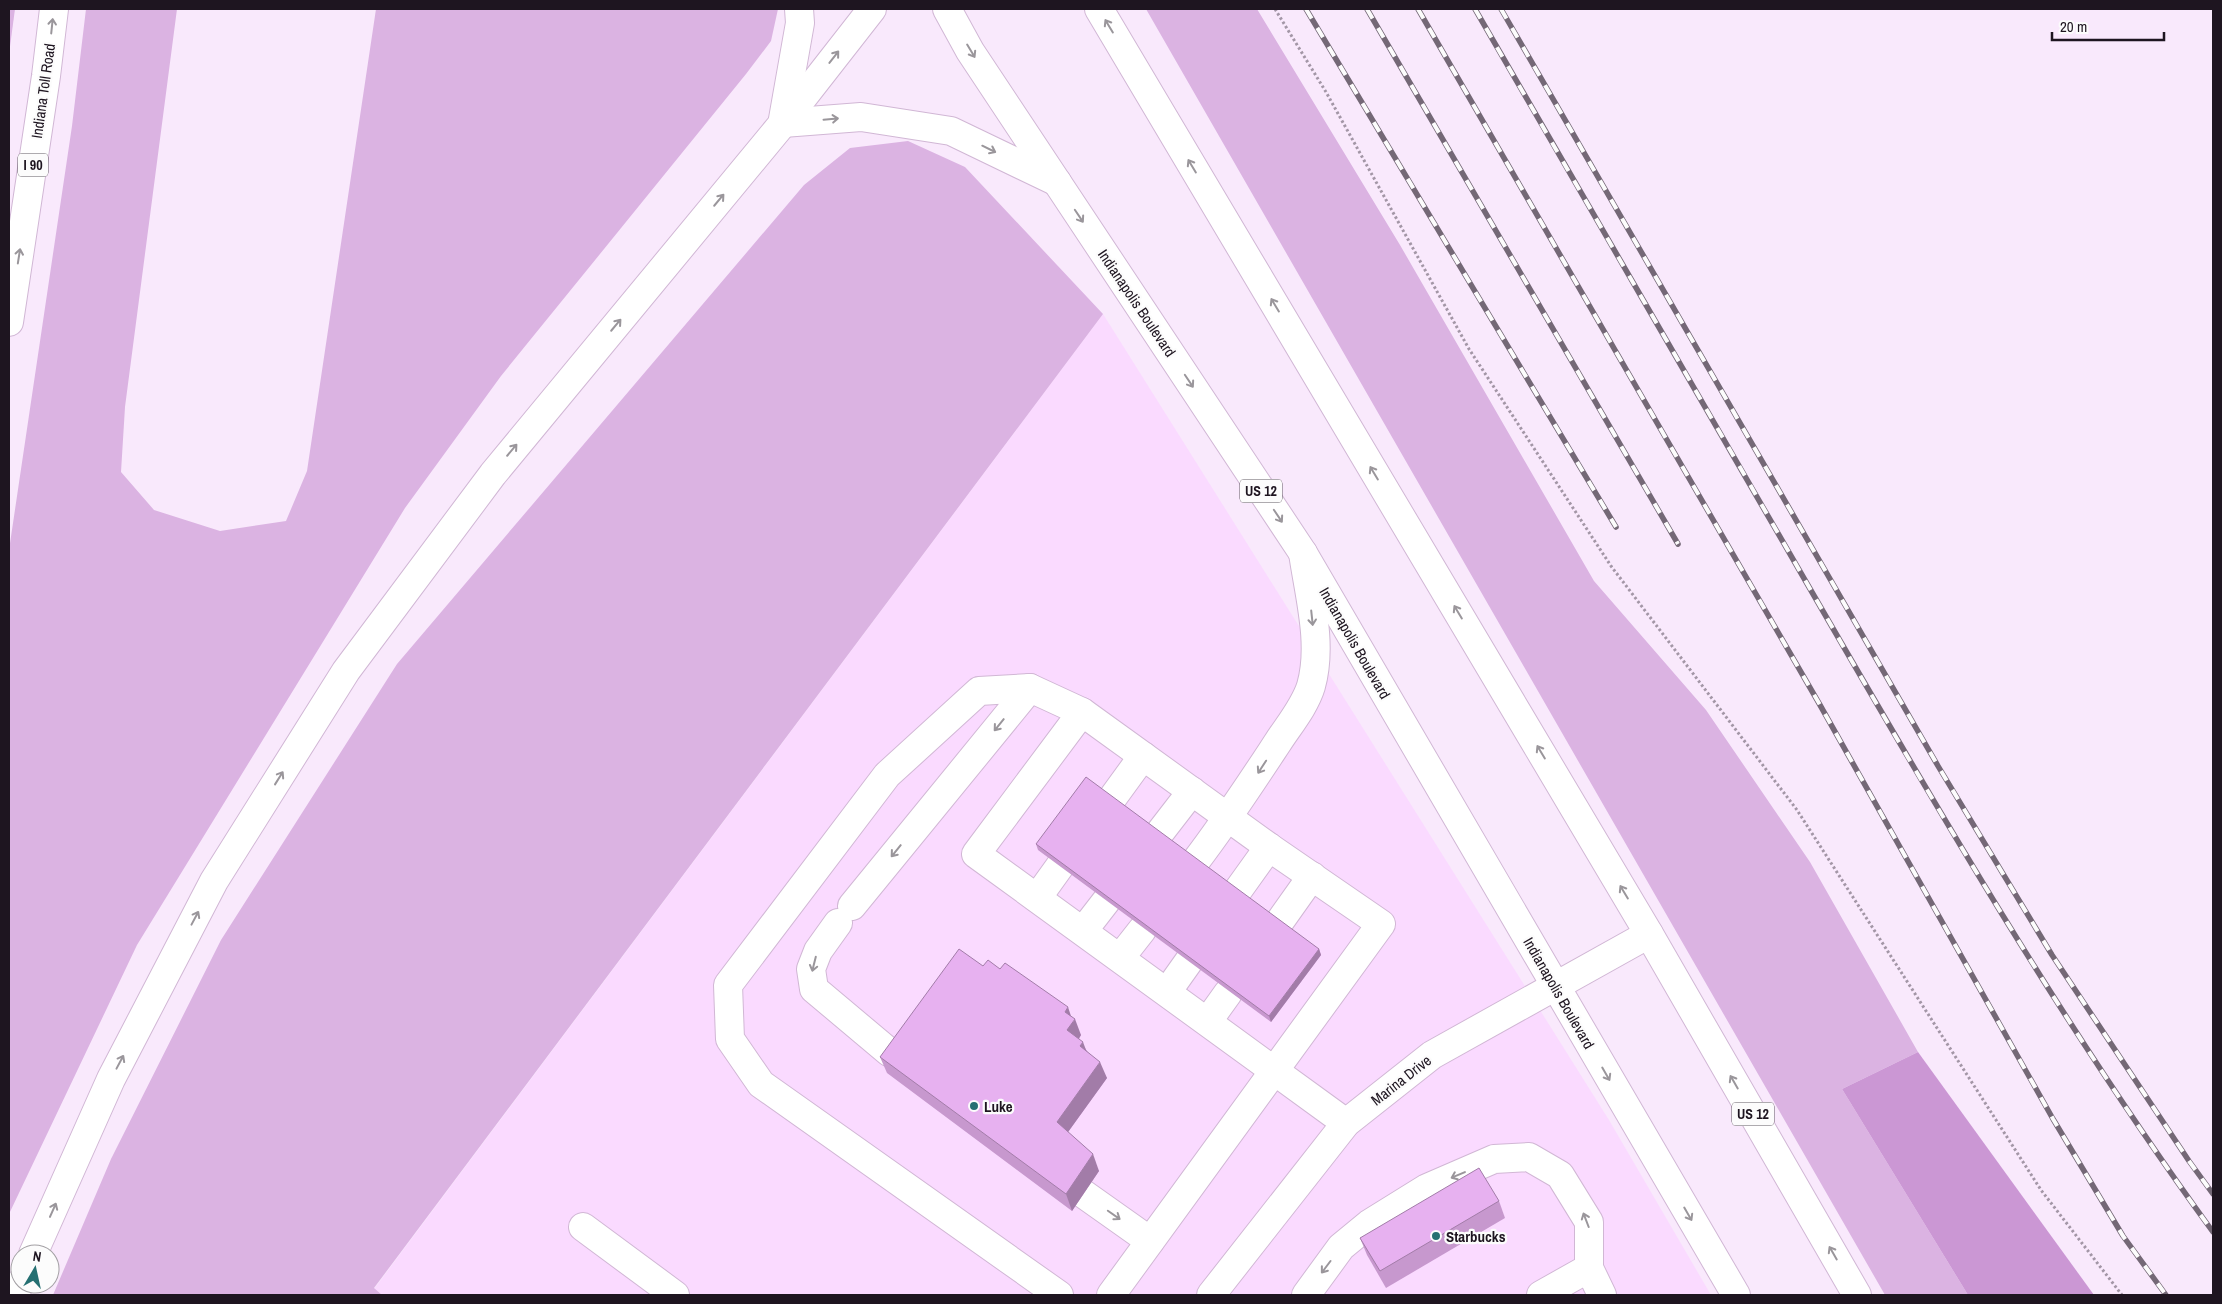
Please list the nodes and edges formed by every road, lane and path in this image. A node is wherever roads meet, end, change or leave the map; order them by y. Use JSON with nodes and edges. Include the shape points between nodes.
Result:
{"nodes":[{"id":1,"x":54,"y":9,"type":"edge"},
{"id":2,"x":800,"y":9,"type":"edge"},
{"id":3,"x":872,"y":9,"type":"edge"},
{"id":4,"x":947,"y":9,"type":"edge"},
{"id":5,"x":1099,"y":9,"type":"edge"},
{"id":6,"x":1275,"y":9,"type":"edge"},
{"id":7,"x":783,"y":123,"type":"junction"},
{"id":8,"x":1057,"y":182,"type":"junction"},
{"id":9,"x":9,"y":322,"type":"edge"},
{"id":10,"x":1302,"y":553,"type":"junction"},
{"id":11,"x":1030,"y":688,"type":"junction"},
{"id":12,"x":1082,"y":712,"type":"junction"},
{"id":13,"x":1143,"y":756,"type":"junction"},
{"id":14,"x":1192,"y":791,"type":"junction"},
{"id":15,"x":1111,"y":800,"type":"edge"},
{"id":16,"x":1229,"y":818,"type":"junction"},
{"id":17,"x":1158,"y":835,"type":"edge"},
{"id":18,"x":1269,"y":847,"type":"junction"},
{"id":19,"x":1195,"y":862,"type":"edge"},
{"id":20,"x":1060,"y":866,"type":"edge"},
{"id":21,"x":1312,"y":876,"type":"junction"},
{"id":22,"x":1236,"y":893,"type":"edge"},
{"id":23,"x":1037,"y":898,"type":"junction"},
{"id":24,"x":1107,"y":900,"type":"edge"},
{"id":25,"x":1278,"y":924,"type":"edge"},
{"id":26,"x":1142,"y":930,"type":"edge"},
{"id":27,"x":1083,"y":931,"type":"junction"},
{"id":28,"x":1649,"y":934,"type":"junction"},
{"id":29,"x":1120,"y":958,"type":"junction"},
{"id":30,"x":1189,"y":961,"type":"edge"},
{"id":31,"x":1555,"y":986,"type":"junction"},
{"id":32,"x":1167,"y":992,"type":"junction"},
{"id":33,"x":1228,"y":993,"type":"edge"},
{"id":34,"x":1208,"y":1020,"type":"junction"},
{"id":35,"x":889,"y":1052,"type":"edge"},
{"id":36,"x":1275,"y":1070,"type":"junction"},
{"id":37,"x":1346,"y":1123,"type":"junction"},
{"id":38,"x":1078,"y":1190,"type":"edge"},
{"id":39,"x":583,"y":1227,"type":"dead end"},
{"id":40,"x":1150,"y":1241,"type":"junction"},
{"id":41,"x":37,"y":1244,"type":"edge"},
{"id":42,"x":1589,"y":1268,"type":"junction"},
{"id":43,"x":675,"y":1295,"type":"edge"},
{"id":44,"x":1059,"y":1295,"type":"edge"},
{"id":45,"x":1111,"y":1295,"type":"edge"},
{"id":46,"x":1212,"y":1295,"type":"edge"},
{"id":47,"x":1306,"y":1295,"type":"edge"},
{"id":48,"x":1541,"y":1295,"type":"edge"},
{"id":49,"x":1602,"y":1295,"type":"edge"},
{"id":50,"x":1736,"y":1295,"type":"edge"},
{"id":51,"x":1857,"y":1295,"type":"edge"},
{"id":52,"x":2122,"y":1295,"type":"edge"}],
"edges":[{"from":9,"to":1,"type":"main road","name":"Indiana Toll Road","number":"I 90","one_way":true},
{"from":2,"to":7,"type":"main road"},
{"from":7,"to":3,"type":"main road","one_way":true},
{"from":4,"to":8,"type":"main road","name":"Indianapolis Boulevard","number":"US 12","one_way":true,"via":[[970,51]]},
{"from":28,"to":5,"type":"main road","number":"US 12","one_way":true},
{"from":6,"to":52,"type":"path","via":[[1326,92],[1469,349],[1611,566],[1797,810],[2041,1190]]},
{"from":7,"to":8,"type":"main road","one_way":true,"via":[[862,117],[951,131]]},
{"from":41,"to":7,"type":"main road","one_way":true,"via":[[111,1079],[214,881],[346,671],[493,474]]},
{"from":8,"to":10,"type":"main road","name":"Indianapolis Boulevard","number":"US 12","one_way":true},
{"from":10,"to":16,"type":"main road","one_way":true,"via":[[1314,638],[1310,687]]},
{"from":10,"to":31,"type":"main road","name":"Indianapolis Boulevard","number":"US 12"},
{"from":11,"to":12,"type":"main road"},
{"from":11,"to":35,"type":"main road","one_way":true,"via":[[818,950],[811,969],[814,989]]},
{"from":11,"to":44,"type":"main road","via":[[979,691],[887,775],[728,984],[730,1039],[760,1084]]},
{"from":12,"to":13,"type":"main road"},
{"from":12,"to":23,"type":"main road","via":[[976,854]]},
{"from":13,"to":14,"type":"main road"},
{"from":13,"to":15,"type":"main road"},
{"from":14,"to":16,"type":"main road"},
{"from":14,"to":17,"type":"main road"},
{"from":16,"to":18,"type":"main road"},
{"from":16,"to":19,"type":"main road"},
{"from":18,"to":21,"type":"main road"},
{"from":18,"to":22,"type":"main road"},
{"from":20,"to":23,"type":"main road"},
{"from":21,"to":25,"type":"main road"},
{"from":21,"to":36,"type":"main road","via":[[1381,924]]},
{"from":23,"to":27,"type":"main road"},
{"from":24,"to":27,"type":"main road"},
{"from":26,"to":29,"type":"main road"},
{"from":27,"to":29,"type":"main road"},
{"from":28,"to":31,"type":"main road","name":"Marina Drive"},
{"from":51,"to":28,"type":"main road","number":"US 12","one_way":true},
{"from":29,"to":32,"type":"main road"},
{"from":30,"to":32,"type":"main road"},
{"from":31,"to":37,"type":"main road","name":"Marina Drive","via":[[1432,1055]]},
{"from":31,"to":50,"type":"main road","name":"Indianapolis Boulevard","number":"US 12","one_way":true},
{"from":32,"to":34,"type":"main road"},
{"from":33,"to":34,"type":"main road"},
{"from":34,"to":36,"type":"main road"},
{"from":36,"to":37,"type":"main road"},
{"from":36,"to":40,"type":"main road"},
{"from":37,"to":46,"type":"main road","name":"Marina Drive"},
{"from":38,"to":40,"type":"main road","one_way":true},
{"from":39,"to":43,"type":"main road"},
{"from":40,"to":45,"type":"main road"},
{"from":42,"to":47,"type":"main road","one_way":true,"via":[[1589,1222],[1560,1175],[1529,1157],[1494,1159],[1427,1188],[1369,1224],[1341,1247]]},
{"from":42,"to":48,"type":"main road"},
{"from":42,"to":49,"type":"main road"}]}
